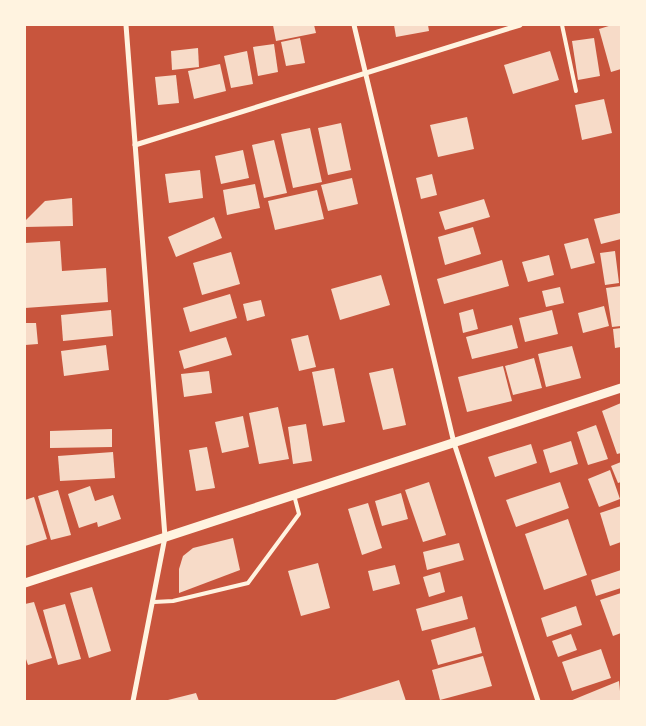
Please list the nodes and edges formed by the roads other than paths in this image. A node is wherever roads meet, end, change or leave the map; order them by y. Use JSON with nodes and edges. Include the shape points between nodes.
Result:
{"nodes":[{"id":1,"x":126,"y":25,"type":"edge"},
{"id":2,"x":354,"y":25,"type":"edge"},
{"id":3,"x":520,"y":25,"type":"edge"},
{"id":4,"x":562,"y":25,"type":"edge"},
{"id":5,"x":364,"y":74,"type":"junction"},
{"id":6,"x":576,"y":92,"type":"dead end"},
{"id":7,"x":136,"y":145,"type":"junction"},
{"id":8,"x":621,"y":388,"type":"edge"},
{"id":9,"x":454,"y":443,"type":"junction"},
{"id":10,"x":294,"y":495,"type":"junction"},
{"id":11,"x":165,"y":537,"type":"junction"},
{"id":12,"x":25,"y":584,"type":"edge"},
{"id":13,"x":154,"y":602,"type":"junction"},
{"id":14,"x":133,"y":701,"type":"edge"},
{"id":15,"x":538,"y":701,"type":"edge"}],
"edges":[{"from":1,"to":7,"type":"street"},
{"from":2,"to":5,"type":"street"},
{"from":3,"to":5,"type":"street"},
{"from":4,"to":6,"type":"lane"},
{"from":5,"to":7,"type":"street"},
{"from":5,"to":9,"type":"street"},
{"from":7,"to":11,"type":"street"},
{"from":8,"to":9,"type":"street"},
{"from":9,"to":10,"type":"street"},
{"from":9,"to":15,"type":"street"},
{"from":10,"to":11,"type":"street"},
{"from":10,"to":13,"type":"lane","via":[[299,514],[248,583],[174,601]]},
{"from":11,"to":12,"type":"street"},
{"from":11,"to":13,"type":"street"},
{"from":13,"to":14,"type":"street"}]}
